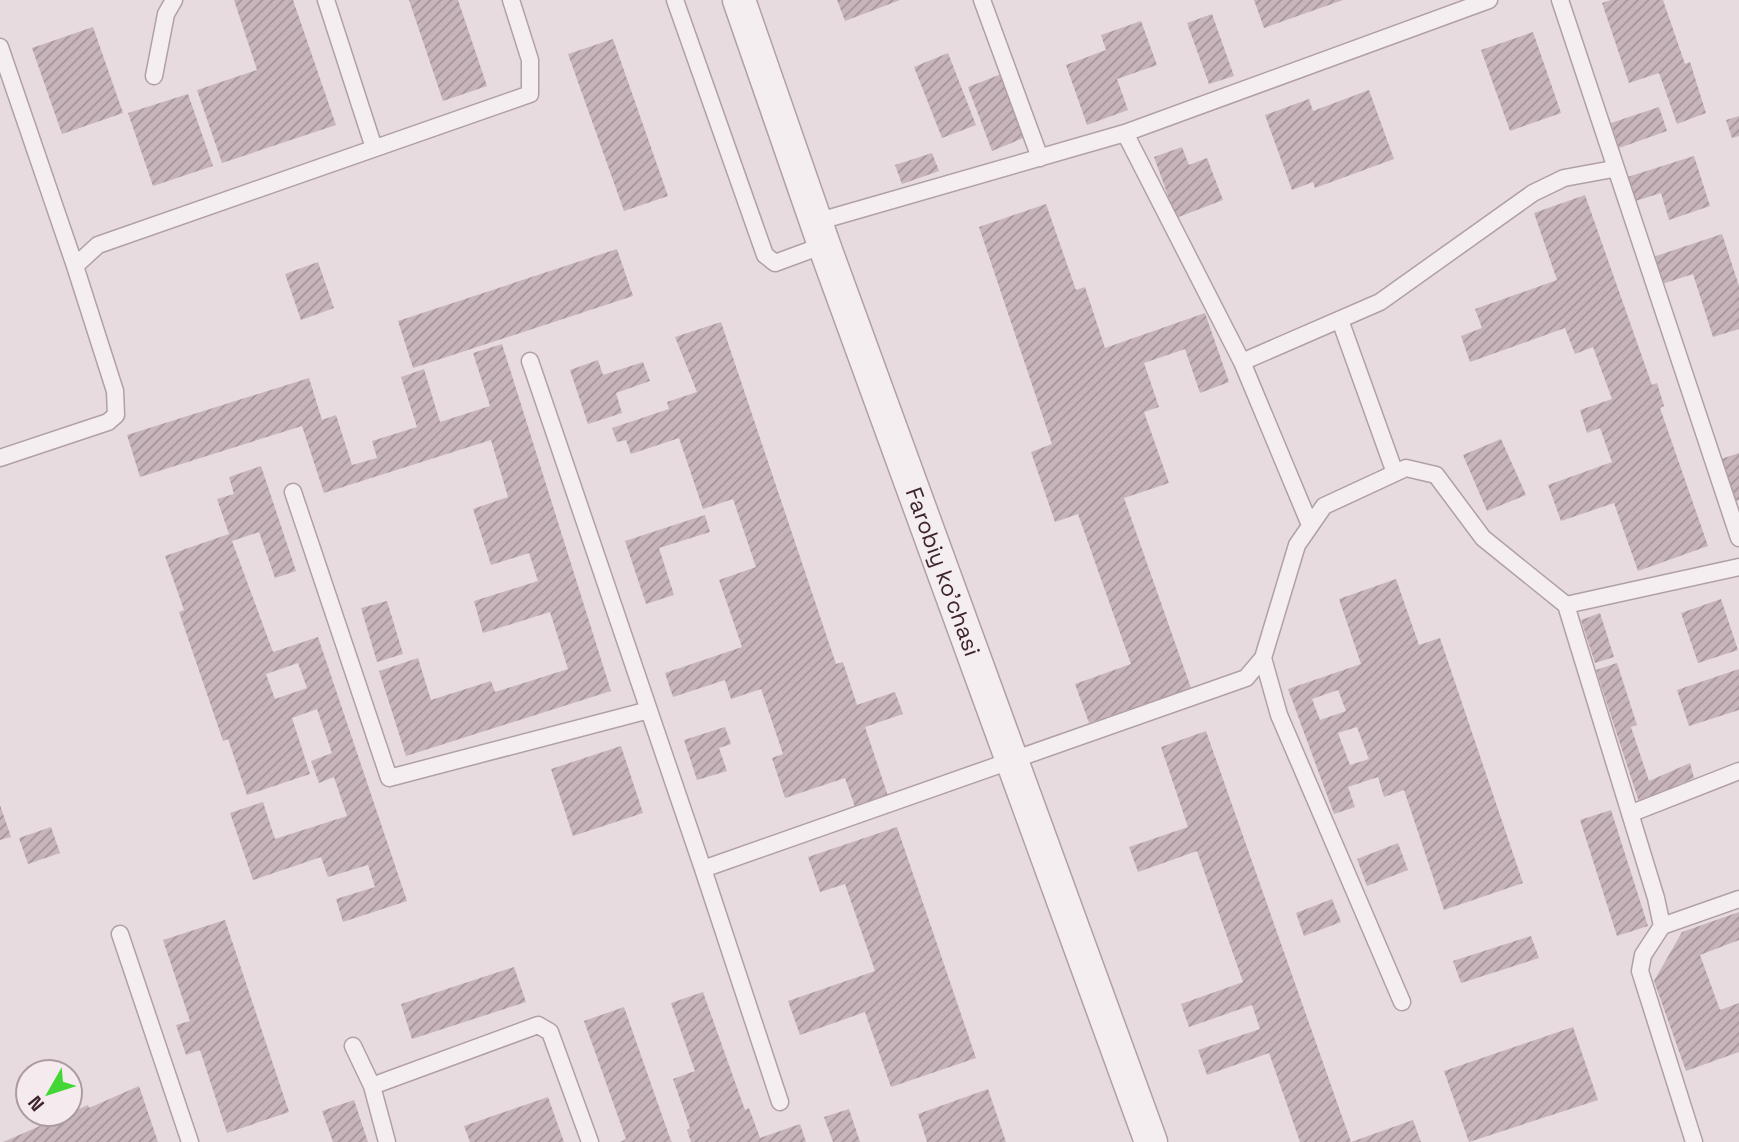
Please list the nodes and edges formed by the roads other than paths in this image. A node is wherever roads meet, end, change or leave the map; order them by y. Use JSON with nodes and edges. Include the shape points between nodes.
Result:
{"nodes":[{"id":1,"x":174,"y":0,"type":"edge"},
{"id":2,"x":326,"y":0,"type":"edge"},
{"id":3,"x":511,"y":0,"type":"edge"},
{"id":4,"x":675,"y":0,"type":"edge"},
{"id":5,"x":739,"y":0,"type":"edge"},
{"id":6,"x":982,"y":0,"type":"edge"},
{"id":7,"x":1489,"y":0,"type":"edge"},
{"id":8,"x":1560,"y":0,"type":"edge"},
{"id":9,"x":0,"y":47,"type":"edge"},
{"id":10,"x":154,"y":76,"type":"dead end"},
{"id":11,"x":1125,"y":133,"type":"junction"},
{"id":12,"x":374,"y":149,"type":"junction"},
{"id":13,"x":1040,"y":158,"type":"junction"},
{"id":14,"x":1614,"y":169,"type":"junction"},
{"id":15,"x":820,"y":233,"type":"junction"},
{"id":16,"x":75,"y":266,"type":"junction"},
{"id":17,"x":1340,"y":320,"type":"junction"},
{"id":18,"x":530,"y":361,"type":"dead end"},
{"id":19,"x":1241,"y":362,"type":"junction"},
{"id":20,"x":0,"y":458,"type":"edge"},
{"id":21,"x":1395,"y":473,"type":"junction"},
{"id":22,"x":293,"y":492,"type":"dead end"},
{"id":23,"x":1310,"y":525,"type":"junction"},
{"id":24,"x":1739,"y":538,"type":"edge"},
{"id":25,"x":1739,"y":567,"type":"edge"},
{"id":26,"x":1566,"y":605,"type":"junction"},
{"id":27,"x":1263,"y":657,"type":"junction"},
{"id":28,"x":649,"y":710,"type":"junction"},
{"id":29,"x":1014,"y":762,"type":"junction"},
{"id":30,"x":1739,"y":771,"type":"edge"},
{"id":31,"x":1632,"y":813,"type":"junction"},
{"id":32,"x":703,"y":869,"type":"junction"},
{"id":33,"x":1739,"y":899,"type":"edge"},
{"id":34,"x":1662,"y":926,"type":"junction"},
{"id":35,"x":120,"y":933,"type":"dead end"},
{"id":36,"x":1402,"y":1002,"type":"dead end"},
{"id":37,"x":353,"y":1046,"type":"dead end"},
{"id":38,"x":372,"y":1086,"type":"junction"},
{"id":39,"x":780,"y":1102,"type":"dead end"},
{"id":40,"x":190,"y":1142,"type":"edge"},
{"id":41,"x":387,"y":1142,"type":"edge"},
{"id":42,"x":590,"y":1142,"type":"edge"},
{"id":43,"x":1151,"y":1142,"type":"edge"},
{"id":44,"x":1694,"y":1142,"type":"edge"}],
"edges":[{"from":1,"to":10,"type":"lane","via":[[166,14]]},
{"from":2,"to":12,"type":"lane"},
{"from":3,"to":12,"type":"lane","via":[[530,60],[530,94]]},
{"from":4,"to":15,"type":"lane","via":[[765,255],[775,263]]},
{"from":5,"to":15,"type":"street","name":"Farobiy ko'chasi"},
{"from":6,"to":13,"type":"lane"},
{"from":7,"to":11,"type":"lane"},
{"from":8,"to":14,"type":"lane"},
{"from":9,"to":16,"type":"lane"},
{"from":11,"to":13,"type":"lane"},
{"from":11,"to":19,"type":"lane"},
{"from":12,"to":16,"type":"lane","via":[[98,245]]},
{"from":13,"to":15,"type":"lane"},
{"from":14,"to":17,"type":"lane","via":[[1564,178],[1533,193],[1380,302]]},
{"from":14,"to":24,"type":"lane"},
{"from":15,"to":29,"type":"street","name":"Farobiy ko'chasi"},
{"from":16,"to":20,"type":"lane","via":[[115,391],[116,415],[108,422]]},
{"from":17,"to":19,"type":"lane"},
{"from":17,"to":21,"type":"lane"},
{"from":18,"to":28,"type":"lane"},
{"from":19,"to":23,"type":"lane"},
{"from":21,"to":23,"type":"lane","via":[[1324,506]]},
{"from":21,"to":26,"type":"lane","via":[[1406,468],[1436,475],[1483,538]]},
{"from":22,"to":28,"type":"lane","via":[[389,778]]},
{"from":23,"to":27,"type":"lane","via":[[1297,545]]},
{"from":25,"to":26,"type":"lane"},
{"from":26,"to":31,"type":"lane"},
{"from":27,"to":29,"type":"lane","via":[[1246,678]]},
{"from":27,"to":36,"type":"lane","via":[[1279,715]]},
{"from":28,"to":32,"type":"lane"},
{"from":29,"to":32,"type":"lane"},
{"from":29,"to":43,"type":"street","name":"Farobiy ko'chasi"},
{"from":30,"to":31,"type":"lane"},
{"from":31,"to":34,"type":"lane"},
{"from":32,"to":39,"type":"lane"},
{"from":33,"to":34,"type":"lane"},
{"from":34,"to":44,"type":"lane","via":[[1643,955],[1640,971]]},
{"from":35,"to":40,"type":"lane"},
{"from":37,"to":38,"type":"lane"},
{"from":38,"to":41,"type":"lane"},
{"from":38,"to":42,"type":"lane","via":[[538,1025],[550,1032]]}]}
